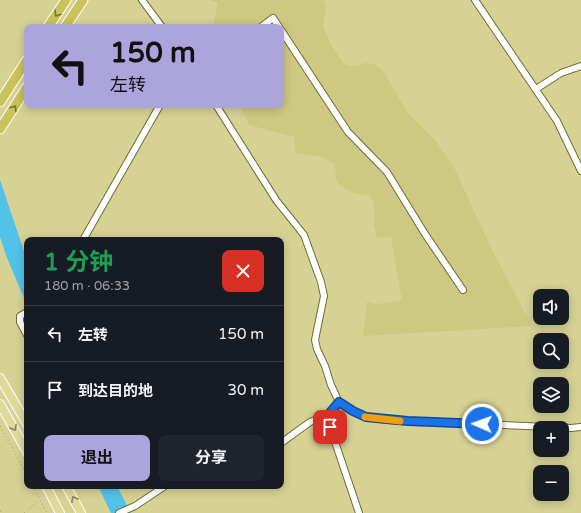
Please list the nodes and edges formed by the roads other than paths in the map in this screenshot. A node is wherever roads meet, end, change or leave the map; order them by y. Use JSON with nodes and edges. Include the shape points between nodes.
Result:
{"nodes":[{"id":1,"x":66,"y":0,"type":"edge"},
{"id":2,"x":83,"y":0,"type":"edge"},
{"id":3,"x":142,"y":0,"type":"edge"},
{"id":4,"x":475,"y":0,"type":"edge"},
{"id":5,"x":50,"y":24,"type":"edge"},
{"id":6,"x":67,"y":24,"type":"edge"},
{"id":7,"x":160,"y":24,"type":"edge"},
{"id":8,"x":265,"y":24,"type":"edge"},
{"id":9,"x":277,"y":24,"type":"edge"},
{"id":10,"x":284,"y":35,"type":"edge"},
{"id":11,"x":24,"y":65,"type":"edge"},
{"id":12,"x":581,"y":66,"type":"edge"},
{"id":13,"x":536,"y":88,"type":"junction"},
{"id":14,"x":24,"y":92,"type":"edge"},
{"id":15,"x":0,"y":102,"type":"edge"},
{"id":16,"x":158,"y":108,"type":"edge"},
{"id":17,"x":218,"y":108,"type":"edge"},
{"id":18,"x":0,"y":129,"type":"edge"},
{"id":19,"x":581,"y":171,"type":"edge"},
{"id":20,"x":85,"y":237,"type":"edge"},
{"id":21,"x":463,"y":290,"type":"dead end"},
{"id":22,"x":24,"y":313,"type":"edge"},
{"id":23,"x":24,"y":329,"type":"edge"},
{"id":24,"x":0,"y":378,"type":"edge"},
{"id":25,"x":339,"y":402,"type":"junction"},
{"id":26,"x":0,"y":404,"type":"edge"},
{"id":27,"x":328,"y":415,"type":"junction"},
{"id":28,"x":24,"y":419,"type":"edge"},
{"id":29,"x":581,"y":427,"type":"edge"},
{"id":30,"x":284,"y":441,"type":"edge"},
{"id":31,"x":24,"y":447,"type":"edge"},
{"id":32,"x":48,"y":489,"type":"edge"},
{"id":33,"x":68,"y":489,"type":"edge"},
{"id":34,"x":160,"y":489,"type":"edge"},
{"id":35,"x":60,"y":513,"type":"edge"},
{"id":36,"x":82,"y":513,"type":"edge"},
{"id":37,"x":119,"y":513,"type":"edge"},
{"id":38,"x":359,"y":513,"type":"edge"}],
"edges":[{"from":1,"to":5,"type":"highway","one_way":true},
{"from":2,"to":6,"type":"highway"},
{"from":3,"to":7,"type":"street"},
{"from":4,"to":13,"type":"street"},
{"from":8,"to":9,"type":"street","via":[[273,18]]},
{"from":10,"to":21,"type":"street","via":[[348,132],[386,172]]},
{"from":11,"to":15,"type":"highway"},
{"from":12,"to":13,"type":"street","via":[[561,73]]},
{"from":13,"to":19,"type":"street","via":[[557,121]]},
{"from":18,"to":14,"type":"highway","one_way":true},
{"from":16,"to":20,"type":"street"},
{"from":17,"to":25,"type":"street","via":[[276,200],[304,235],[324,296],[315,340]]},
{"from":22,"to":23,"type":"street","via":[[20,316]]},
{"from":24,"to":28,"type":"main road"},
{"from":25,"to":27,"type":"street"},
{"from":25,"to":29,"type":"street","via":[[366,417],[386,420]]},
{"from":26,"to":31,"type":"main road","one_way":true},
{"from":27,"to":30,"type":"street","via":[[310,422]]},
{"from":27,"to":38,"type":"street"},
{"from":32,"to":35,"type":"main road"},
{"from":36,"to":33,"type":"main road","one_way":true},
{"from":34,"to":37,"type":"street"}]}
